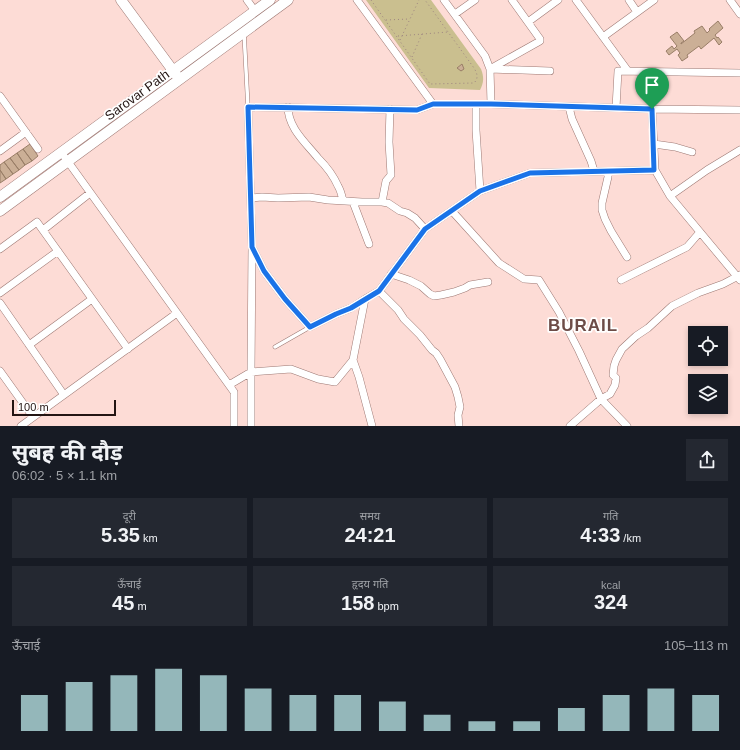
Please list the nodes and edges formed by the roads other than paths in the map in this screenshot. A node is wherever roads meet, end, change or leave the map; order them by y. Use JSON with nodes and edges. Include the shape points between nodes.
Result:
{"nodes":[{"id":1,"x":121,"y":0,"type":"edge"},
{"id":2,"x":247,"y":0,"type":"edge"},
{"id":3,"x":270,"y":0,"type":"edge"},
{"id":4,"x":288,"y":0,"type":"edge"},
{"id":5,"x":357,"y":0,"type":"edge"},
{"id":6,"x":444,"y":0,"type":"edge"},
{"id":7,"x":475,"y":0,"type":"edge"},
{"id":8,"x":512,"y":0,"type":"edge"},
{"id":9,"x":558,"y":0,"type":"edge"},
{"id":10,"x":576,"y":0,"type":"edge"},
{"id":11,"x":629,"y":0,"type":"edge"},
{"id":12,"x":654,"y":0,"type":"edge"},
{"id":13,"x":730,"y":0,"type":"edge"},
{"id":14,"x":255,"y":11,"type":"junction"},
{"id":15,"x":637,"y":12,"type":"junction"},
{"id":16,"x":455,"y":14,"type":"junction"},
{"id":17,"x":740,"y":14,"type":"edge"},
{"id":18,"x":528,"y":22,"type":"junction"},
{"id":19,"x":244,"y":32,"type":"junction"},
{"id":20,"x":603,"y":37,"type":"junction"},
{"id":21,"x":490,"y":70,"type":"junction"},
{"id":22,"x":173,"y":71,"type":"junction"},
{"id":23,"x":550,"y":71,"type":"dead end"},
{"id":24,"x":628,"y":71,"type":"junction"},
{"id":25,"x":740,"y":73,"type":"edge"},
{"id":26,"x":179,"y":80,"type":"junction"},
{"id":27,"x":0,"y":96,"type":"edge"},
{"id":28,"x":433,"y":104,"type":"junction"},
{"id":29,"x":476,"y":104,"type":"junction"},
{"id":30,"x":491,"y":104,"type":"junction"},
{"id":31,"x":248,"y":107,"type":"junction"},
{"id":32,"x":569,"y":107,"type":"junction"},
{"id":33,"x":288,"y":108,"type":"junction"},
{"id":34,"x":616,"y":108,"type":"junction"},
{"id":35,"x":390,"y":109,"type":"junction"},
{"id":36,"x":652,"y":109,"type":"junction"},
{"id":37,"x":740,"y":110,"type":"edge"},
{"id":38,"x":26,"y":132,"type":"junction"},
{"id":39,"x":654,"y":144,"type":"junction"},
{"id":40,"x":38,"y":149,"type":"dead end"},
{"id":41,"x":740,"y":150,"type":"edge"},
{"id":42,"x":0,"y":151,"type":"edge"},
{"id":43,"x":61,"y":152,"type":"junction"},
{"id":44,"x":692,"y":152,"type":"dead end"},
{"id":45,"x":68,"y":161,"type":"junction"},
{"id":46,"x":654,"y":170,"type":"junction"},
{"id":47,"x":594,"y":171,"type":"junction"},
{"id":48,"x":608,"y":171,"type":"junction"},
{"id":49,"x":480,"y":191,"type":"junction"},
{"id":50,"x":90,"y":193,"type":"junction"},
{"id":51,"x":670,"y":196,"type":"junction"},
{"id":52,"x":0,"y":197,"type":"edge"},
{"id":53,"x":251,"y":198,"type":"junction"},
{"id":54,"x":343,"y":201,"type":"junction"},
{"id":55,"x":353,"y":202,"type":"junction"},
{"id":56,"x":382,"y":202,"type":"junction"},
{"id":57,"x":0,"y":210,"type":"edge"},
{"id":58,"x":452,"y":211,"type":"junction"},
{"id":59,"x":425,"y":229,"type":"junction"},
{"id":60,"x":43,"y":230,"type":"junction"},
{"id":61,"x":700,"y":232,"type":"junction"},
{"id":62,"x":369,"y":244,"type":"dead end"},
{"id":63,"x":252,"y":247,"type":"junction"},
{"id":64,"x":0,"y":249,"type":"edge"},
{"id":65,"x":58,"y":251,"type":"junction"},
{"id":66,"x":627,"y":256,"type":"dead end"},
{"id":67,"x":392,"y":274,"type":"junction"},
{"id":68,"x":739,"y":277,"type":"edge"},
{"id":69,"x":621,"y":280,"type":"dead end"},
{"id":70,"x":488,"y":282,"type":"dead end"},
{"id":71,"x":379,"y":291,"type":"junction"},
{"id":72,"x":0,"y":293,"type":"edge"},
{"id":73,"x":92,"y":299,"type":"junction"},
{"id":74,"x":365,"y":299,"type":"junction"},
{"id":75,"x":0,"y":303,"type":"edge"},
{"id":76,"x":177,"y":313,"type":"junction"},
{"id":77,"x":310,"y":327,"type":"junction"},
{"id":78,"x":29,"y":345,"type":"junction"},
{"id":79,"x":275,"y":347,"type":"dead end"},
{"id":80,"x":128,"y":348,"type":"junction"},
{"id":81,"x":353,"y":360,"type":"junction"},
{"id":82,"x":0,"y":371,"type":"edge"},
{"id":83,"x":251,"y":372,"type":"junction"},
{"id":84,"x":229,"y":385,"type":"junction"},
{"id":85,"x":64,"y":395,"type":"junction"},
{"id":86,"x":601,"y":399,"type":"junction"},
{"id":87,"x":33,"y":417,"type":"junction"},
{"id":88,"x":21,"y":426,"type":"edge"},
{"id":89,"x":234,"y":426,"type":"edge"},
{"id":90,"x":251,"y":426,"type":"edge"},
{"id":91,"x":372,"y":426,"type":"edge"},
{"id":92,"x":459,"y":426,"type":"edge"},
{"id":93,"x":570,"y":426,"type":"edge"},
{"id":94,"x":626,"y":426,"type":"edge"}],
"edges":[{"from":1,"to":22,"type":"main road"},
{"from":2,"to":14,"type":"street"},
{"from":3,"to":14,"type":"main road","name":"Sarovar Path"},
{"from":4,"to":19,"type":"main road","name":"Sarovar Path"},
{"from":5,"to":28,"type":"street"},
{"from":6,"to":16,"type":"street"},
{"from":7,"to":16,"type":"street"},
{"from":8,"to":18,"type":"street"},
{"from":9,"to":18,"type":"street"},
{"from":10,"to":20,"type":"street"},
{"from":11,"to":15,"type":"street"},
{"from":12,"to":15,"type":"street"},
{"from":13,"to":17,"type":"street"},
{"from":14,"to":22,"type":"main road","name":"Sarovar Path"},
{"from":15,"to":20,"type":"street"},
{"from":16,"to":21,"type":"street","via":[[485,56]]},
{"from":18,"to":21,"type":"street","via":[[540,41]]},
{"from":19,"to":26,"type":"main road","name":"Sarovar Path"},
{"from":19,"to":31,"type":"lane"},
{"from":20,"to":24,"type":"street"},
{"from":21,"to":23,"type":"street"},
{"from":21,"to":30,"type":"street"},
{"from":22,"to":26,"type":"main road"},
{"from":22,"to":43,"type":"main road","name":"Sarovar Path"},
{"from":24,"to":25,"type":"street"},
{"from":24,"to":34,"type":"street","via":[[618,71]]},
{"from":26,"to":45,"type":"main road","name":"Sarovar Path"},
{"from":27,"to":38,"type":"street"},
{"from":28,"to":29,"type":"street"},
{"from":28,"to":35,"type":"street","via":[[417,110]]},
{"from":29,"to":30,"type":"street"},
{"from":29,"to":49,"type":"street"},
{"from":30,"to":32,"type":"street"},
{"from":31,"to":33,"type":"street"},
{"from":31,"to":53,"type":"street"},
{"from":32,"to":34,"type":"street"},
{"from":32,"to":47,"type":"street"},
{"from":33,"to":35,"type":"street"},
{"from":33,"to":54,"type":"street","via":[[288,115],[296,130],[336,181]]},
{"from":34,"to":36,"type":"street"},
{"from":35,"to":56,"type":"street","via":[[391,175],[386,181]]},
{"from":36,"to":37,"type":"street"},
{"from":36,"to":39,"type":"street"},
{"from":38,"to":40,"type":"street"},
{"from":38,"to":42,"type":"street"},
{"from":39,"to":44,"type":"street"},
{"from":39,"to":46,"type":"street"},
{"from":41,"to":51,"type":"street"},
{"from":43,"to":45,"type":"street"},
{"from":43,"to":52,"type":"main road","name":"Sarovar Path"},
{"from":45,"to":50,"type":"street"},
{"from":45,"to":57,"type":"main road","name":"Sarovar Path"},
{"from":46,"to":48,"type":"street"},
{"from":46,"to":51,"type":"street"},
{"from":47,"to":48,"type":"street"},
{"from":47,"to":49,"type":"street","via":[[530,173]]},
{"from":48,"to":66,"type":"street","via":[[602,210],[611,231]]},
{"from":49,"to":58,"type":"street"},
{"from":50,"to":60,"type":"street"},
{"from":50,"to":76,"type":"street"},
{"from":51,"to":61,"type":"street"},
{"from":53,"to":54,"type":"street","via":[[309,197]]},
{"from":53,"to":63,"type":"street"},
{"from":54,"to":55,"type":"street"},
{"from":55,"to":56,"type":"street"},
{"from":55,"to":62,"type":"street"},
{"from":56,"to":59,"type":"street","via":[[415,218]]},
{"from":58,"to":59,"type":"street"},
{"from":58,"to":86,"type":"street","via":[[499,263],[524,279],[539,280],[580,351]]},
{"from":59,"to":67,"type":"street"},
{"from":60,"to":64,"type":"street","via":[[37,222]]},
{"from":60,"to":65,"type":"street"},
{"from":61,"to":68,"type":"street"},
{"from":61,"to":69,"type":"street","via":[[687,246]]},
{"from":63,"to":77,"type":"street","via":[[264,271]]},
{"from":63,"to":83,"type":"street"},
{"from":65,"to":72,"type":"street"},
{"from":65,"to":73,"type":"street"},
{"from":67,"to":70,"type":"street","via":[[421,286],[434,296],[454,292],[470,284]]},
{"from":67,"to":71,"type":"street"},
{"from":68,"to":86,"type":"street","via":[[672,306],[636,336],[622,349],[614,366],[615,386],[610,394]]},
{"from":71,"to":74,"type":"street"},
{"from":71,"to":92,"type":"street","via":[[436,353],[442,363],[458,396]]},
{"from":73,"to":78,"type":"street"},
{"from":73,"to":80,"type":"street"},
{"from":74,"to":77,"type":"street"},
{"from":74,"to":81,"type":"street"},
{"from":75,"to":78,"type":"street"},
{"from":76,"to":80,"type":"street"},
{"from":76,"to":84,"type":"street"},
{"from":77,"to":79,"type":"lane"},
{"from":78,"to":85,"type":"street"},
{"from":80,"to":85,"type":"street"},
{"from":81,"to":83,"type":"street","via":[[335,382],[291,369]]},
{"from":81,"to":91,"type":"street"},
{"from":82,"to":87,"type":"street"},
{"from":83,"to":84,"type":"street"},
{"from":83,"to":90,"type":"street"},
{"from":84,"to":89,"type":"street","via":[[234,392]]},
{"from":85,"to":87,"type":"street"},
{"from":86,"to":93,"type":"street"},
{"from":86,"to":94,"type":"street"},
{"from":87,"to":88,"type":"street"}]}
